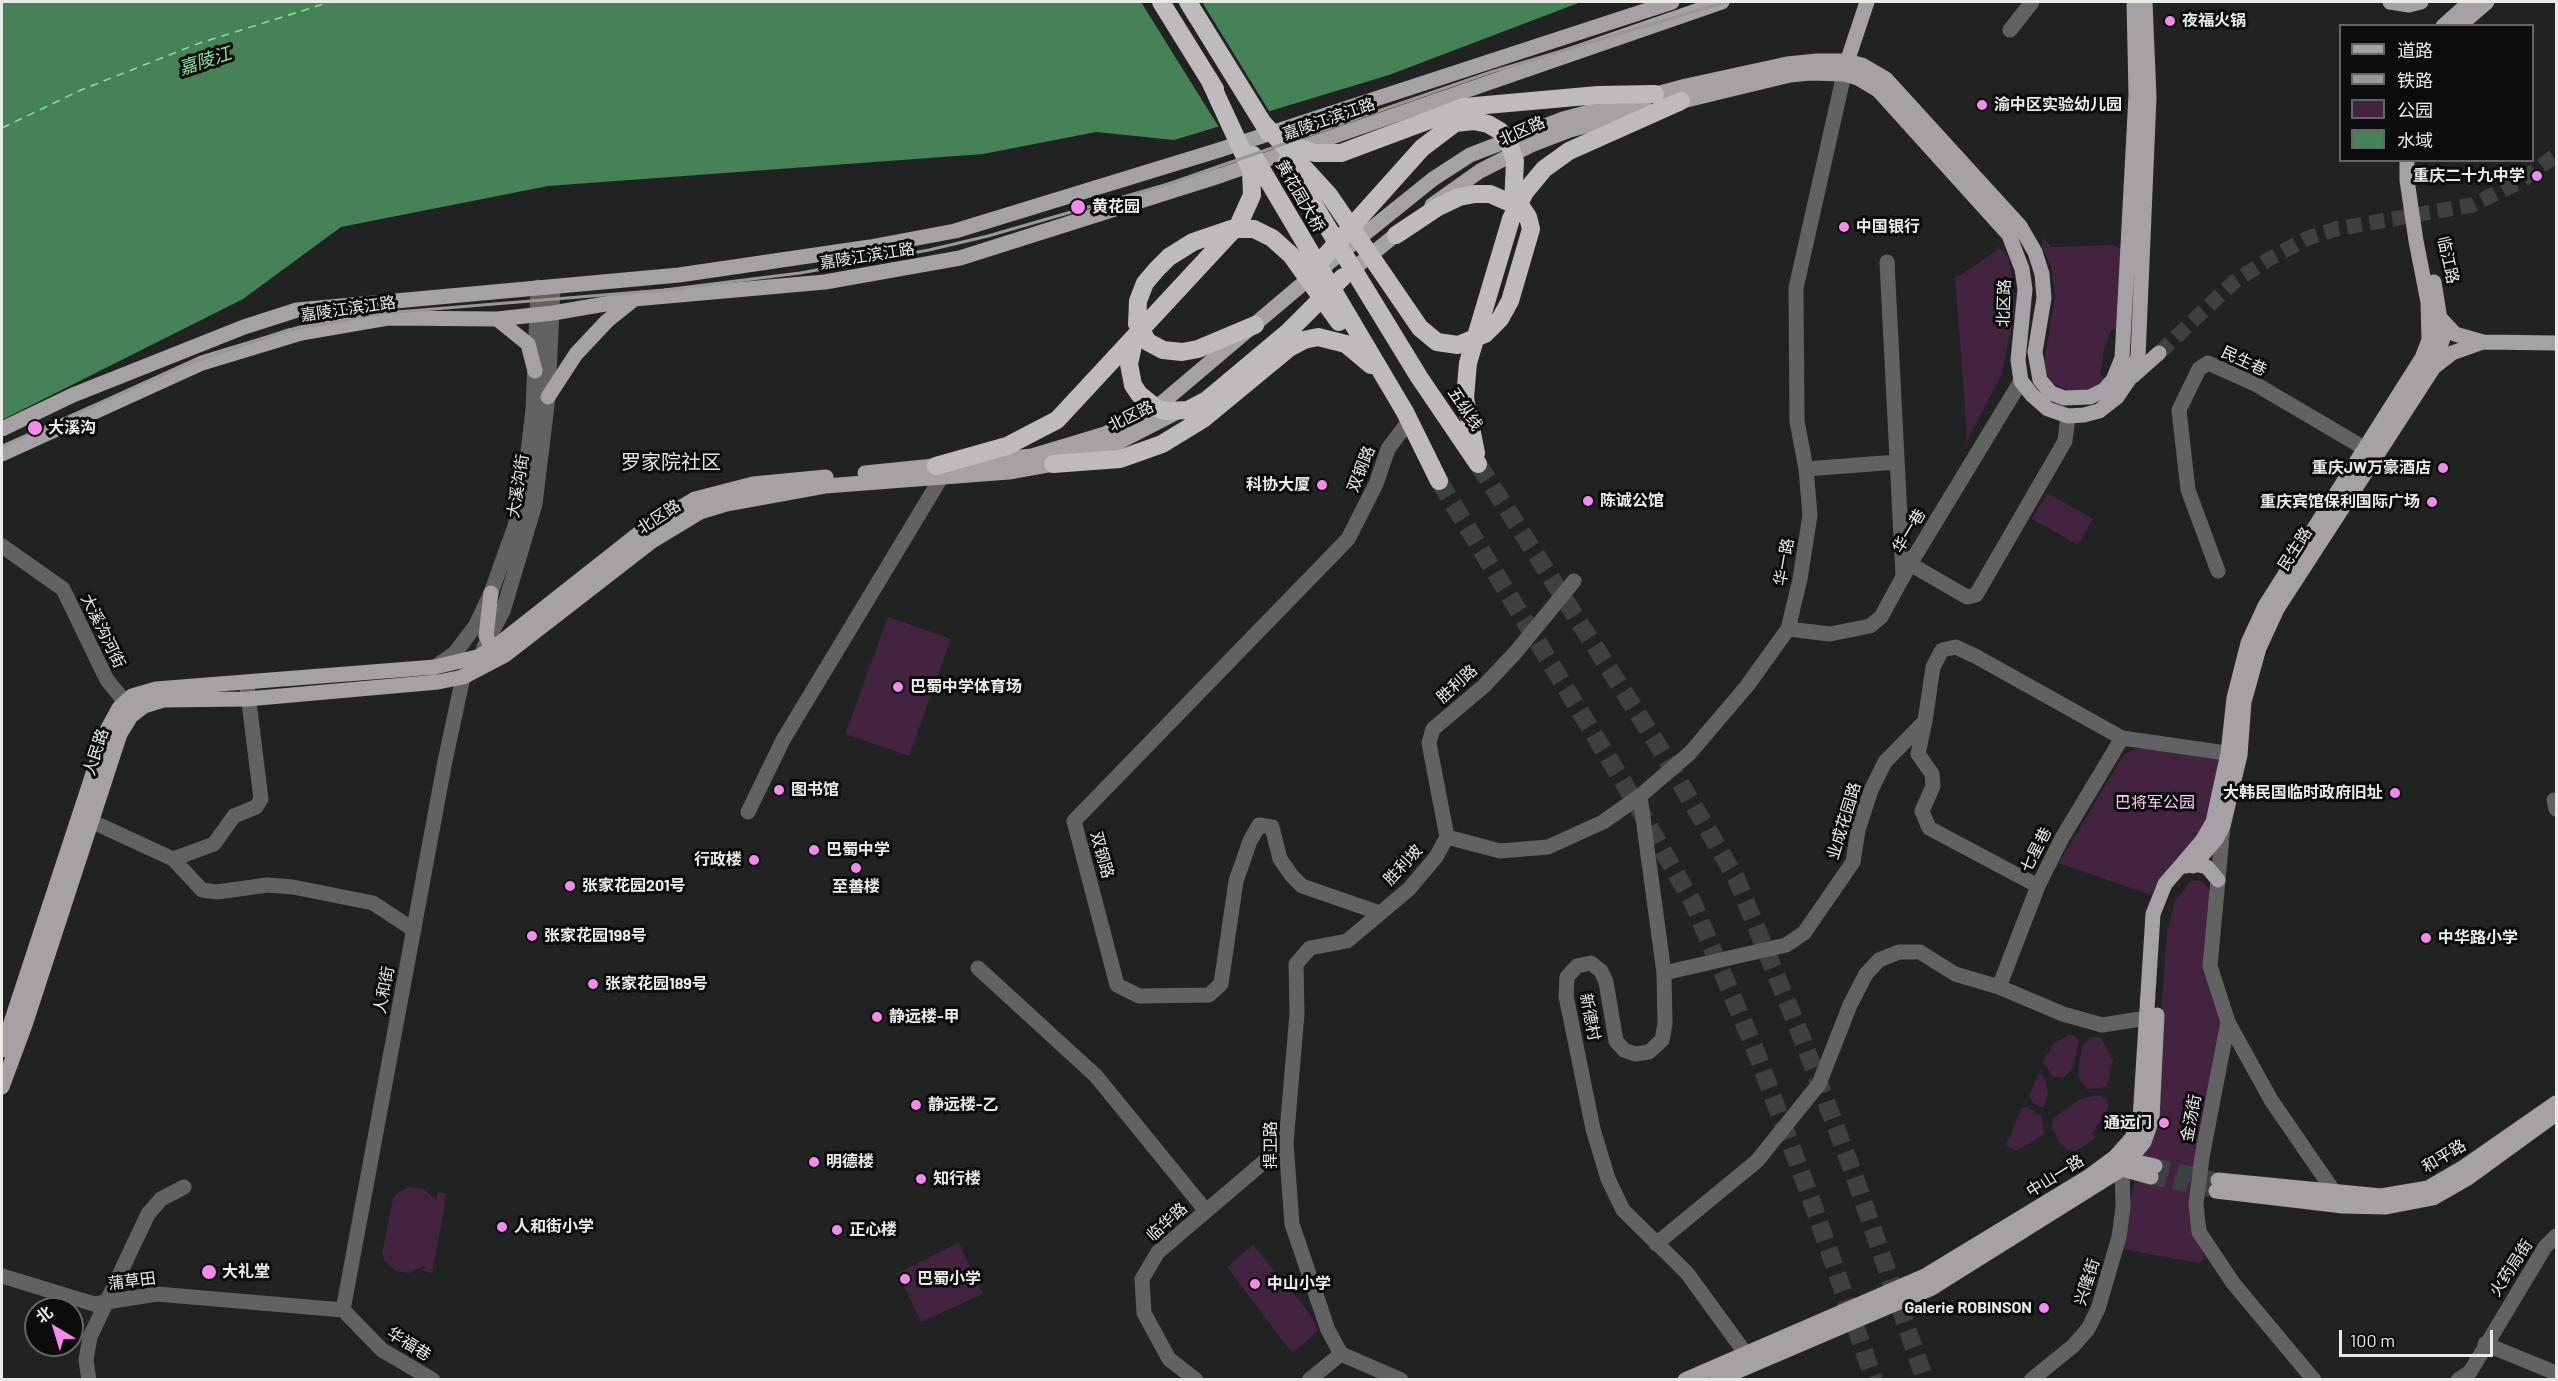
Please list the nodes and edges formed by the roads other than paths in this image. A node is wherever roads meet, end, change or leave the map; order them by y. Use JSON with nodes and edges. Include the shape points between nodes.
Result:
{"nodes":[{"id":1,"x":1161,"y":2,"type":"edge"},
{"id":2,"x":1188,"y":2,"type":"edge"},
{"id":3,"x":1672,"y":2,"type":"edge"},
{"id":4,"x":1722,"y":2,"type":"edge"},
{"id":5,"x":2032,"y":2,"type":"edge"},
{"id":6,"x":2134,"y":2,"type":"edge"},
{"id":7,"x":2145,"y":2,"type":"edge"},
{"id":8,"x":2390,"y":2,"type":"edge"},
{"id":9,"x":2421,"y":2,"type":"edge"},
{"id":10,"x":2470,"y":2,"type":"edge"},
{"id":11,"x":2487,"y":2,"type":"edge"},
{"id":12,"x":1864,"y":7,"type":"edge"},
{"id":13,"x":2445,"y":24,"type":"edge"},
{"id":14,"x":2461,"y":24,"type":"edge"},
{"id":15,"x":2010,"y":30,"type":"dead end"},
{"id":16,"x":1845,"y":68,"type":"junction"},
{"id":17,"x":1209,"y":79,"type":"junction"},
{"id":18,"x":1655,"y":94,"type":"junction"},
{"id":19,"x":1681,"y":101,"type":"junction"},
{"id":20,"x":1264,"y":124,"type":"junction"},
{"id":21,"x":1511,"y":137,"type":"junction"},
{"id":22,"x":1498,"y":161,"type":"junction"},
{"id":23,"x":2407,"y":162,"type":"edge"},
{"id":24,"x":2417,"y":162,"type":"edge"},
{"id":25,"x":1511,"y":219,"type":"junction"},
{"id":26,"x":1396,"y":235,"type":"junction"},
{"id":27,"x":1887,"y":262,"type":"dead end"},
{"id":28,"x":1343,"y":277,"type":"junction"},
{"id":29,"x":546,"y":286,"type":"junction"},
{"id":30,"x":1300,"y":286,"type":"junction"},
{"id":31,"x":634,"y":299,"type":"junction"},
{"id":32,"x":2428,"y":302,"type":"junction"},
{"id":33,"x":545,"y":313,"type":"junction"},
{"id":34,"x":497,"y":319,"type":"junction"},
{"id":35,"x":2442,"y":322,"type":"junction"},
{"id":36,"x":1255,"y":325,"type":"junction"},
{"id":37,"x":1134,"y":339,"type":"junction"},
{"id":38,"x":2483,"y":342,"type":"junction"},
{"id":39,"x":2556,"y":343,"type":"edge"},
{"id":40,"x":2159,"y":353,"type":"tunnel mouth"},
{"id":41,"x":2138,"y":357,"type":"junction"},
{"id":42,"x":2122,"y":358,"type":"junction"},
{"id":43,"x":1369,"y":362,"type":"junction"},
{"id":44,"x":2434,"y":367,"type":"junction"},
{"id":45,"x":535,"y":371,"type":"junction"},
{"id":46,"x":1419,"y":377,"type":"joint"},
{"id":47,"x":2130,"y":378,"type":"junction"},
{"id":48,"x":2020,"y":381,"type":"junction"},
{"id":49,"x":1390,"y":387,"type":"junction"},
{"id":50,"x":548,"y":397,"type":"junction"},
{"id":51,"x":1407,"y":416,"type":"junction"},
{"id":52,"x":2068,"y":416,"type":"junction"},
{"id":53,"x":2,"y":429,"type":"edge"},
{"id":54,"x":2364,"y":448,"type":"junction"},
{"id":55,"x":2,"y":454,"type":"edge"},
{"id":56,"x":1897,"y":462,"type":"junction"},
{"id":57,"x":1053,"y":464,"type":"junction"},
{"id":58,"x":1806,"y":469,"type":"junction"},
{"id":59,"x":939,"y":472,"type":"junction"},
{"id":60,"x":1439,"y":481,"type":"tunnel mouth"},
{"id":61,"x":2,"y":546,"type":"edge"},
{"id":62,"x":1906,"y":570,"type":"junction"},
{"id":63,"x":2218,"y":571,"type":"dead end"},
{"id":64,"x":1574,"y":581,"type":"dead end"},
{"id":65,"x":491,"y":593,"type":"junction"},
{"id":66,"x":1788,"y":629,"type":"junction"},
{"id":67,"x":526,"y":639,"type":"junction"},
{"id":68,"x":491,"y":644,"type":"junction"},
{"id":69,"x":477,"y":657,"type":"junction"},
{"id":70,"x":435,"y":667,"type":"junction"},
{"id":71,"x":463,"y":677,"type":"junction"},
{"id":72,"x":246,"y":682,"type":"junction"},
{"id":73,"x":247,"y":699,"type":"junction"},
{"id":74,"x":125,"y":702,"type":"junction"},
{"id":75,"x":144,"y":705,"type":"junction"},
{"id":76,"x":1925,"y":721,"type":"junction"},
{"id":77,"x":2122,"y":738,"type":"junction"},
{"id":78,"x":2234,"y":754,"type":"junction"},
{"id":79,"x":1640,"y":796,"type":"junction"},
{"id":80,"x":748,"y":813,"type":"dead end"},
{"id":81,"x":86,"y":819,"type":"junction"},
{"id":82,"x":2218,"y":824,"type":"junction"},
{"id":83,"x":1447,"y":837,"type":"junction"},
{"id":84,"x":173,"y":859,"type":"junction"},
{"id":85,"x":2195,"y":864,"type":"junction"},
{"id":86,"x":2179,"y":874,"type":"junction"},
{"id":87,"x":2038,"y":886,"type":"junction"},
{"id":88,"x":2217,"y":886,"type":"junction"},
{"id":89,"x":1380,"y":914,"type":"junction"},
{"id":90,"x":414,"y":930,"type":"junction"},
{"id":91,"x":978,"y":968,"type":"dead end"},
{"id":92,"x":1664,"y":973,"type":"junction"},
{"id":93,"x":1999,"y":987,"type":"junction"},
{"id":94,"x":2147,"y":1018,"type":"junction"},
{"id":95,"x":13,"y":1021,"type":"edge"},
{"id":96,"x":2228,"y":1022,"type":"junction"},
{"id":97,"x":2,"y":1050,"type":"edge"},
{"id":98,"x":2,"y":1087,"type":"edge"},
{"id":99,"x":2556,"y":1106,"type":"edge"},
{"id":100,"x":1286,"y":1143,"type":"junction"},
{"id":101,"x":2123,"y":1162,"type":"junction"},
{"id":102,"x":2153,"y":1171,"type":"tunnel mouth"},
{"id":103,"x":184,"y":1186,"type":"dead end"},
{"id":104,"x":2335,"y":1192,"type":"junction"},
{"id":105,"x":2343,"y":1206,"type":"junction"},
{"id":106,"x":1206,"y":1211,"type":"junction"},
{"id":107,"x":2556,"y":1236,"type":"edge"},
{"id":108,"x":1656,"y":1244,"type":"junction"},
{"id":109,"x":2,"y":1276,"type":"edge"},
{"id":110,"x":105,"y":1302,"type":"junction"},
{"id":111,"x":343,"y":1310,"type":"junction"},
{"id":112,"x":2485,"y":1344,"type":"junction"},
{"id":113,"x":1341,"y":1354,"type":"junction"},
{"id":114,"x":1746,"y":1354,"type":"junction"},
{"id":115,"x":2556,"y":1373,"type":"edge"},
{"id":116,"x":89,"y":1380,"type":"edge"},
{"id":117,"x":432,"y":1380,"type":"edge"},
{"id":118,"x":1196,"y":1380,"type":"edge"},
{"id":119,"x":1309,"y":1380,"type":"edge"},
{"id":120,"x":1401,"y":1380,"type":"edge"},
{"id":121,"x":1685,"y":1380,"type":"edge"},
{"id":122,"x":1717,"y":1380,"type":"edge"},
{"id":123,"x":2031,"y":1380,"type":"edge"},
{"id":124,"x":2314,"y":1380,"type":"edge"},
{"id":125,"x":2458,"y":1380,"type":"edge"}],
"edges":[{"from":1,"to":17,"type":"highway","name":"黄花园大桥"},
{"from":2,"to":20,"type":"highway","name":"黄花园大桥"},
{"from":3,"to":29,"type":"main road","name":"嘉陵江滨江路","via":[[1216,151],[955,231],[679,275]]},
{"from":4,"to":31,"type":"main road","name":"嘉陵江滨江路","via":[[1233,171],[960,258],[825,282]]},
{"from":5,"to":15,"type":"street"},
{"from":6,"to":42,"type":"main road","name":"北区路","via":[[2136,95]]},
{"from":7,"to":41,"type":"main road","via":[[2149,97]]},
{"from":8,"to":9,"type":"main road"},
{"from":10,"to":13,"type":"main road"},
{"from":11,"to":14,"type":"main road"},
{"from":12,"to":16,"type":"main road"},
{"from":16,"to":18,"type":"main road","name":"北区路","via":[[1787,64]]},
{"from":16,"to":19,"type":"main road","name":"北区路","via":[[1790,75]]},
{"from":16,"to":42,"type":"main road","name":"北区路","via":[[1874,70],[1886,79],[2020,226],[2042,274],[2044,298],[2036,368],[2051,393],[2075,399],[2090,397],[2113,380]]},
{"from":16,"to":48,"type":"main road","name":"北区路","via":[[1886,97],[2009,235],[2025,289],[2018,360]]},
{"from":16,"to":58,"type":"street","name":"华一路","via":[[1796,288],[1797,421]]},
{"from":17,"to":37,"type":"highway","via":[[1251,170],[1252,195],[1239,224]]},
{"from":17,"to":49,"type":"highway","name":"黄花园大桥"},
{"from":18,"to":20,"type":"highway","via":[[1464,107],[1341,153],[1315,153],[1288,144]]},
{"from":18,"to":21,"type":"main road","name":"北区路","via":[[1563,118]]},
{"from":19,"to":22,"type":"main road","name":"北区路","via":[[1570,130]]},
{"from":19,"to":25,"type":"highway","via":[[1569,151],[1544,169],[1525,192]]},
{"from":20,"to":26,"type":"highway","via":[[1329,195],[1420,328],[1437,342],[1458,345],[1485,334],[1500,319],[1510,301],[1531,229],[1522,208],[1506,199],[1475,194],[1438,207]]},
{"from":20,"to":46,"type":"highway","name":"黄花园大桥"},
{"from":21,"to":22,"type":"main road","via":[[1522,138],[1525,144]]},
{"from":21,"to":30,"type":"main road","name":"北区路","via":[[1450,166]]},
{"from":22,"to":26,"type":"main road","name":"北区路","via":[[1445,195]]},
{"from":23,"to":32,"type":"main road","name":"临江路"},
{"from":24,"to":35,"type":"main road","name":"临江路","via":[[2424,238]]},
{"from":25,"to":30,"type":"highway","via":[[1516,181],[1509,143],[1500,131],[1474,121],[1455,123],[1437,135],[1356,220]]},
{"from":25,"to":46,"type":"highway","name":"五纵线","via":[[1468,363],[1466,398],[1479,464]]},
{"from":26,"to":28,"type":"main road","name":"北区路"},
{"from":27,"to":56,"type":"street"},
{"from":28,"to":37,"type":"highway","via":[[1287,333],[1207,400],[1188,410],[1156,408],[1139,394],[1129,364]]},
{"from":28,"to":57,"type":"main road","name":"北区路","via":[[1178,413],[1115,444]]},
{"from":29,"to":33,"type":"street","name":"大溪沟街"},
{"from":29,"to":53,"type":"main road","name":"嘉陵江滨江路","via":[[297,310],[73,395]]},
{"from":30,"to":36,"type":"main road","name":"北区路"},
{"from":31,"to":33,"type":"main road","name":"嘉陵江滨江路"},
{"from":31,"to":50,"type":"main road","via":[[576,354]]},
{"from":32,"to":35,"type":"main road"},
{"from":32,"to":54,"type":"main road","name":"民生路","via":[[2430,333],[2426,350]]},
{"from":33,"to":34,"type":"main road","name":"嘉陵江滨江路"},
{"from":33,"to":45,"type":"street","name":"大溪沟街"},
{"from":33,"to":50,"type":"street","name":"大溪沟街"},
{"from":34,"to":45,"type":"main road","via":[[528,344]]},
{"from":34,"to":55,"type":"main road","name":"嘉陵江滨江路","via":[[388,318],[300,333],[202,363]]},
{"from":35,"to":38,"type":"main road","via":[[2455,334]]},
{"from":35,"to":44,"type":"main road","name":"临江路","via":[[2443,338]]},
{"from":36,"to":43,"type":"highway","via":[[1212,344],[1182,352],[1163,350],[1148,342],[1137,324],[1138,301],[1145,283],[1169,257],[1193,242],[1231,229],[1254,229],[1291,255]]},
{"from":36,"to":59,"type":"main road","name":"北区路","via":[[1163,402],[1105,434],[1032,456]]},
{"from":37,"to":59,"type":"highway","via":[[1057,420],[1022,440]]},
{"from":38,"to":39,"type":"main road","name":"民生路"},
{"from":38,"to":44,"type":"main road","name":"民生路","via":[[2452,353]]},
{"from":40,"to":47,"type":"main road"},
{"from":41,"to":42,"type":"main road","via":[[2132,351]]},
{"from":41,"to":47,"type":"main road"},
{"from":43,"to":49,"type":"highway"},
{"from":43,"to":57,"type":"highway","via":[[1346,344],[1318,338],[1304,340],[1203,419],[1162,444],[1100,462]]},
{"from":44,"to":78,"type":"main road","name":"民生路","via":[[2277,609],[2259,648]]},
{"from":45,"to":65,"type":"street","name":"大溪沟街","via":[[522,501]]},
{"from":47,"to":52,"type":"main road","via":[[2117,397],[2099,411]]},
{"from":48,"to":52,"type":"main road","via":[[2048,409]]},
{"from":48,"to":62,"type":"street","name":"华一巷"},
{"from":49,"to":51,"type":"highway","name":"黄花园大桥"},
{"from":50,"to":68,"type":"street","name":"大溪沟街","via":[[535,504]]},
{"from":51,"to":60,"type":"highway"},
{"from":51,"to":89,"type":"street","name":"双钢路","via":[[1348,539],[1074,821],[1117,985],[1139,996],[1209,995],[1221,984],[1236,881],[1259,825],[1272,827],[1280,859],[1302,886]]},
{"from":52,"to":62,"type":"street","via":[[2066,441],[1976,596],[1967,597]]},
{"from":54,"to":63,"type":"street","name":"民生巷","via":[[2257,385],[2208,363],[2199,369],[2179,410],[2188,490]]},
{"from":54,"to":78,"type":"main road","name":"民生路","via":[[2265,606],[2252,634],[2234,698]]},
{"from":56,"to":58,"type":"street"},
{"from":56,"to":62,"type":"street"},
{"from":57,"to":59,"type":"main road","name":"北区路","via":[[1010,472]]},
{"from":58,"to":66,"type":"street","name":"华一路","via":[[1810,514]]},
{"from":59,"to":67,"type":"main road","name":"北区路","via":[[825,486],[700,512],[652,541]]},
{"from":59,"to":68,"type":"main road","name":"北区路","via":[[753,484],[695,499],[642,531]]},
{"from":59,"to":80,"type":"street","via":[[783,740]]},
{"from":61,"to":74,"type":"street","name":"大溪沟河街","via":[[63,589],[107,680]]},
{"from":62,"to":66,"type":"street","name":"华一巷","via":[[1881,617],[1870,626],[1830,634]]},
{"from":64,"to":83,"type":"street","name":"胜利路","via":[[1484,686],[1433,729],[1429,743]]},
{"from":65,"to":68,"type":"main road","via":[[486,620]]},
{"from":65,"to":70,"type":"street","name":"大溪沟街","via":[[467,639]]},
{"from":66,"to":79,"type":"street","name":"华一路","via":[[1690,753]]},
{"from":67,"to":68,"type":"main road","via":[[504,648]]},
{"from":67,"to":71,"type":"main road","name":"北区路","via":[[483,669]]},
{"from":68,"to":69,"type":"main road","name":"北区路"},
{"from":69,"to":70,"type":"main road"},
{"from":69,"to":71,"type":"street"},
{"from":70,"to":72,"type":"main road"},
{"from":71,"to":73,"type":"main road"},
{"from":71,"to":90,"type":"street","name":"人和街"},
{"from":72,"to":73,"type":"street"},
{"from":72,"to":74,"type":"main road","via":[[147,690]]},
{"from":73,"to":75,"type":"main road","via":[[164,700]]},
{"from":73,"to":84,"type":"street","via":[[261,799],[256,807],[234,816],[214,844]]},
{"from":74,"to":75,"type":"street"},
{"from":74,"to":81,"type":"main road","name":"人民路","via":[[108,728]]},
{"from":75,"to":81,"type":"main road","name":"人民路","via":[[131,716],[120,734]]},
{"from":76,"to":77,"type":"street","via":[[1933,667],[1942,650],[1956,646]]},
{"from":76,"to":87,"type":"street","via":[[1918,754],[1932,774],[1933,786],[1922,811],[1929,828]]},
{"from":76,"to":92,"type":"street","name":"业成花园路","via":[[1885,762],[1858,830],[1853,862],[1804,933],[1786,945]]},
{"from":77,"to":78,"type":"street"},
{"from":77,"to":87,"type":"street","name":"七星巷"},
{"from":78,"to":82,"type":"main road","name":"民生路"},
{"from":79,"to":83,"type":"street","name":"华一路","via":[[1584,833],[1548,847],[1500,851]]},
{"from":79,"to":92,"type":"street","name":"新德村"},
{"from":81,"to":84,"type":"street"},
{"from":81,"to":95,"type":"main road","name":"人民路"},
{"from":82,"to":85,"type":"main road","via":[[2217,838]]},
{"from":82,"to":86,"type":"main road","name":"中山一路"},
{"from":82,"to":88,"type":"street","name":"金汤街"},
{"from":83,"to":89,"type":"street","name":"胜利坡","via":[[1416,881]]},
{"from":84,"to":90,"type":"street","via":[[197,886],[209,892],[267,885],[293,887],[373,903]]},
{"from":85,"to":86,"type":"main road"},
{"from":85,"to":88,"type":"main road","via":[[2206,867]]},
{"from":86,"to":88,"type":"main road","via":[[2204,874]]},
{"from":86,"to":94,"type":"main road","name":"中山一路","via":[[2157,898]]},
{"from":86,"to":101,"type":"main road","name":"中山一路","via":[[2162,914],[2152,1119],[2144,1142]]},
{"from":87,"to":93,"type":"street","name":"七星巷"},
{"from":88,"to":96,"type":"street","name":"金汤街","via":[[2210,966]]},
{"from":89,"to":100,"type":"street","name":"捍卫路","via":[[1347,941],[1310,948],[1296,964],[1297,1014]]},
{"from":90,"to":111,"type":"street","name":"人和街"},
{"from":91,"to":106,"type":"street","via":[[1096,1076]]},
{"from":92,"to":108,"type":"street","name":"新德村","via":[[1662,1040],[1649,1052],[1635,1054],[1616,1041],[1606,982],[1591,963],[1578,966],[1567,977],[1566,996],[1593,1129],[1608,1179],[1623,1210]]},
{"from":93,"to":94,"type":"street","via":[[2063,1014],[2102,1025]]},
{"from":93,"to":108,"type":"street","via":[[1955,974],[1920,952],[1899,952],[1879,960],[1866,974],[1819,1084],[1757,1161]]},
{"from":94,"to":101,"type":"main road","name":"中山一路","via":[[2140,1119]]},
{"from":95,"to":97,"type":"main road","name":"人民路"},
{"from":95,"to":98,"type":"main road","name":"人民路"},
{"from":96,"to":104,"type":"street","via":[[2271,1100]]},
{"from":96,"to":124,"type":"street","name":"金汤街","via":[[2202,1157],[2196,1204],[2199,1232],[2233,1283]]},
{"from":99,"to":104,"type":"main road","name":"和平路","via":[[2428,1188],[2381,1196]]},
{"from":99,"to":105,"type":"main road","name":"和平路","via":[[2468,1178],[2433,1198],[2386,1208]]},
{"from":100,"to":106,"type":"street","name":"临华路"},
{"from":100,"to":113,"type":"street","name":"捍卫路","via":[[1292,1224],[1328,1330]]},
{"from":101,"to":102,"type":"main road"},
{"from":101,"to":114,"type":"main road","name":"中山一路","via":[[2088,1177],[1925,1276]]},
{"from":101,"to":122,"type":"main road","name":"中山一路","via":[[1932,1288]]},
{"from":101,"to":123,"type":"street","name":"兴隆街","via":[[2119,1237],[2098,1310],[2073,1346]]},
{"from":103,"to":110,"type":"street","via":[[151,1209]]},
{"from":104,"to":105,"type":"street"},
{"from":104,"to":105,"type":"main road","name":"和平路","via":[[2217,1185]]},
{"from":106,"to":118,"type":"street","name":"临华路","via":[[1158,1252],[1142,1279],[1144,1313],[1169,1359]]},
{"from":107,"to":112,"type":"street","name":"火药局街","via":[[2545,1247]]},
{"from":108,"to":114,"type":"street","name":"新德村","via":[[1687,1273]]},
{"from":109,"to":110,"type":"street","name":"蒲草田","via":[[84,1302]]},
{"from":110,"to":111,"type":"street","name":"蒲草田","via":[[157,1294]]},
{"from":110,"to":116,"type":"street","via":[[90,1337],[86,1360]]},
{"from":111,"to":117,"type":"street","name":"华福巷","via":[[382,1350]]},
{"from":112,"to":115,"type":"street"},
{"from":112,"to":125,"type":"street","name":"火药局街","via":[[2470,1372]]},
{"from":113,"to":119,"type":"street"},
{"from":113,"to":120,"type":"street"},
{"from":114,"to":121,"type":"main road","name":"中山一路"}]}
